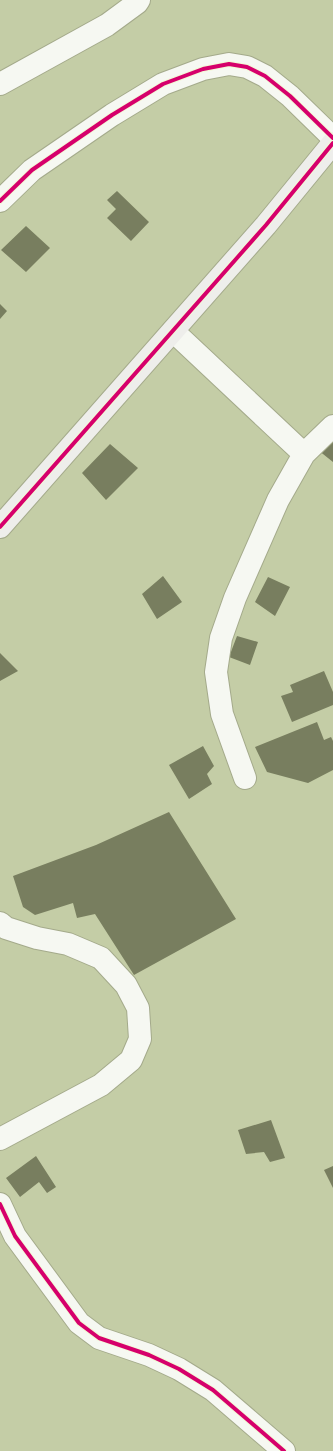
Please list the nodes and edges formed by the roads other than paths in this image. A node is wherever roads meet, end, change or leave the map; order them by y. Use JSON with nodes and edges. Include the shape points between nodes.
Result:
{"nodes":[{"id":1,"x":139,"y":0,"type":"edge"},
{"id":2,"x":0,"y":84,"type":"edge"},
{"id":3,"x":333,"y":138,"type":"edge"},
{"id":4,"x":333,"y":143,"type":"edge"},
{"id":5,"x":0,"y":201,"type":"edge"},
{"id":6,"x":173,"y":331,"type":"junction"},
{"id":7,"x":333,"y":426,"type":"edge"},
{"id":8,"x":304,"y":454,"type":"junction"},
{"id":9,"x":0,"y":528,"type":"edge"},
{"id":10,"x":245,"y":778,"type":"dead end"},
{"id":11,"x":0,"y":924,"type":"edge"},
{"id":12,"x":0,"y":1139,"type":"edge"},
{"id":13,"x":0,"y":1204,"type":"edge"},
{"id":14,"x":8,"y":1233,"type":"edge"},
{"id":15,"x":261,"y":1442,"type":"edge"},
{"id":16,"x":284,"y":1451,"type":"edge"}],
"edges":[{"from":1,"to":2,"type":"street","via":[[107,26]]},
{"from":3,"to":5,"type":"street","via":[[290,96],[265,76],[247,67],[229,64],[202,69],[163,84],[112,115],[32,170]]},
{"from":4,"to":6,"type":"street","via":[[266,225]]},
{"from":6,"to":8,"type":"street"},
{"from":6,"to":9,"type":"street"},
{"from":7,"to":8,"type":"street"},
{"from":8,"to":10,"type":"street","via":[[278,500],[235,598],[221,638],[216,672],[222,714]]},
{"from":11,"to":12,"type":"street","via":[[38,938],[68,944],[101,958],[126,985],[138,1008],[140,1039],[131,1060],[101,1085]]},
{"from":13,"to":14,"type":"street"},
{"from":14,"to":15,"type":"street","via":[[79,1323],[99,1338],[149,1355],[179,1369],[213,1390]]},
{"from":15,"to":16,"type":"street"}]}
